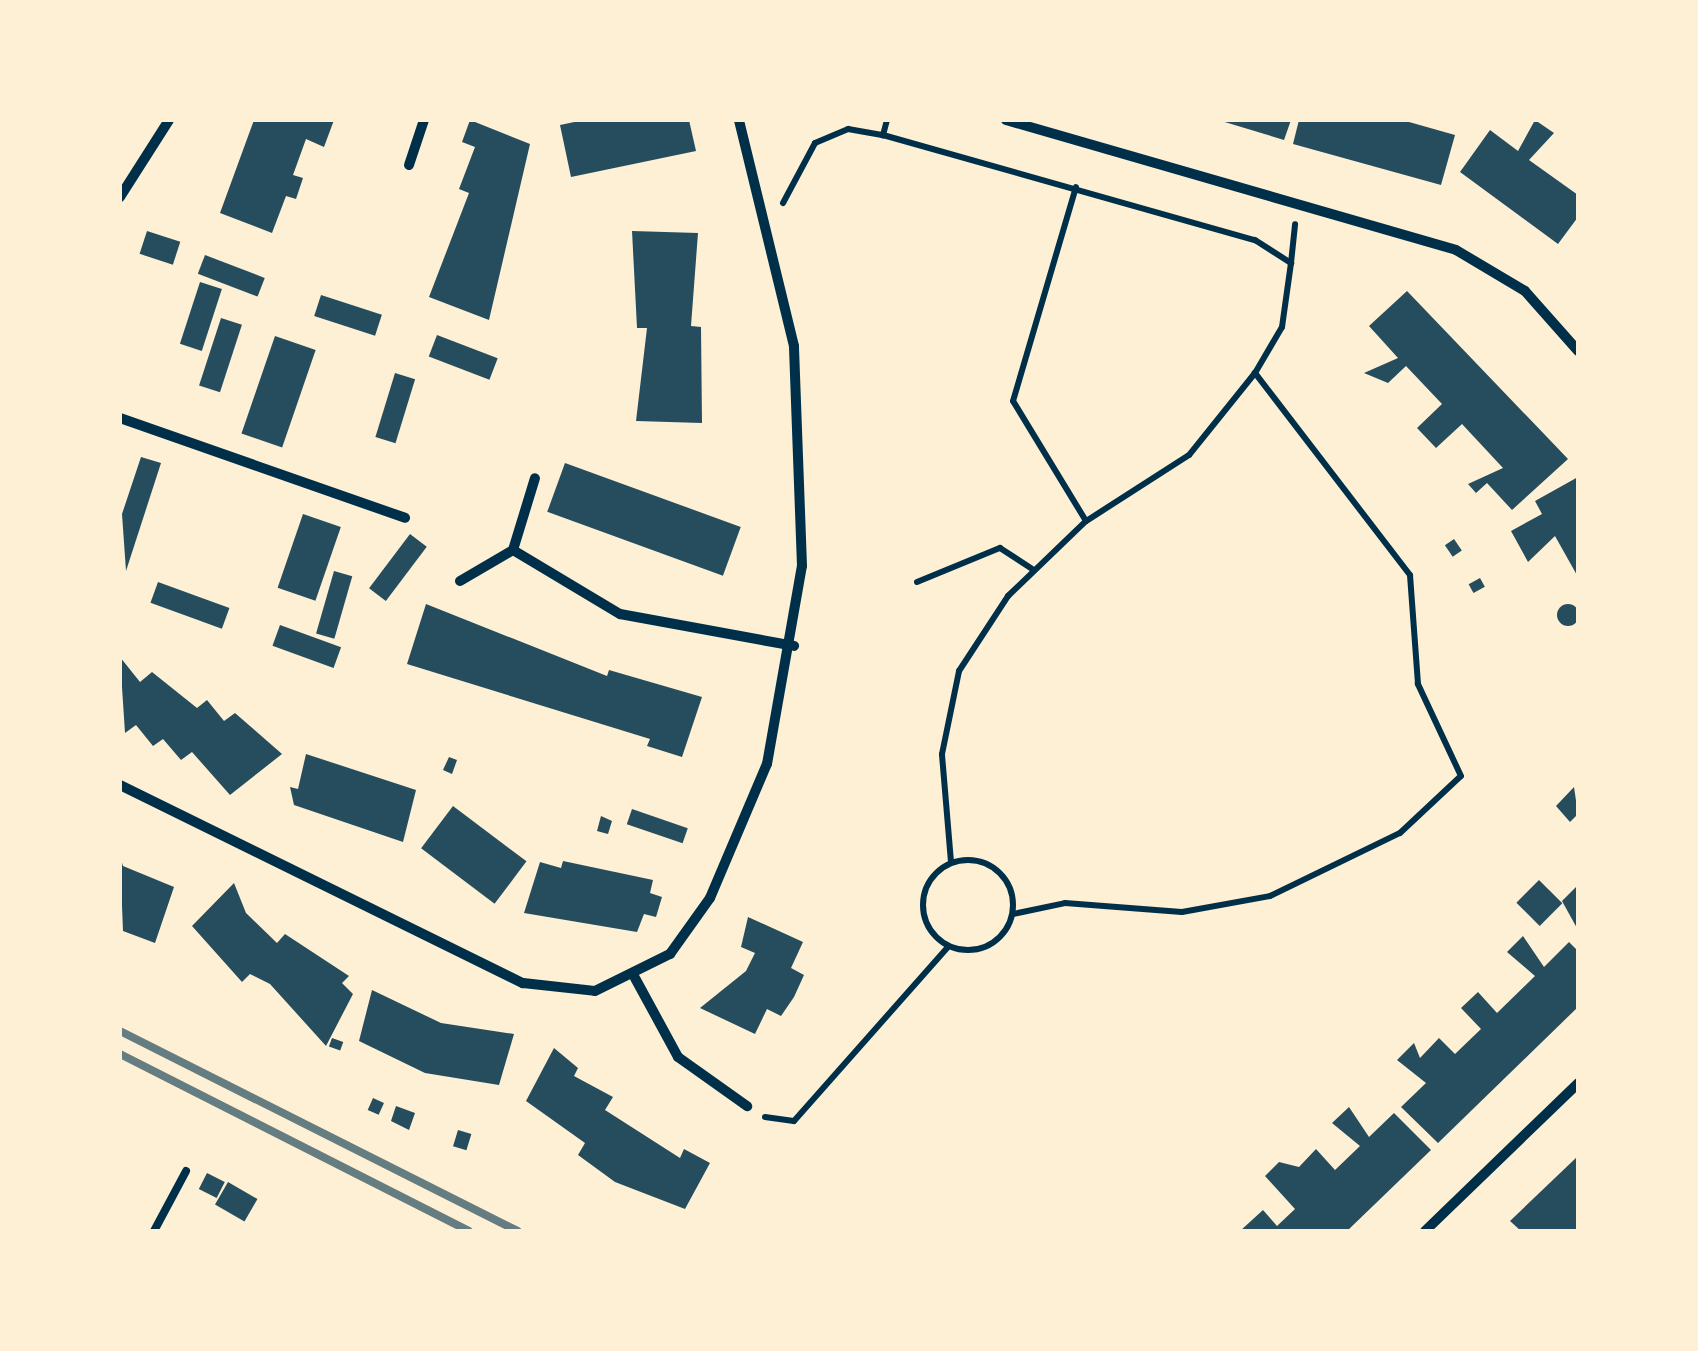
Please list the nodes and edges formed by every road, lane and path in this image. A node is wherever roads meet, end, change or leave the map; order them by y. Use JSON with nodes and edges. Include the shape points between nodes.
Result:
{"nodes":[{"id":1,"x":169,"y":120,"type":"edge"},
{"id":2,"x":424,"y":120,"type":"edge"},
{"id":3,"x":739,"y":120,"type":"edge"},
{"id":4,"x":886,"y":120,"type":"edge"},
{"id":5,"x":1006,"y":120,"type":"edge"},
{"id":6,"x":1058,"y":120,"type":"edge"},
{"id":7,"x":1054,"y":134,"type":"junction"},
{"id":8,"x":883,"y":135,"type":"junction"},
{"id":9,"x":409,"y":165,"type":"dead end"},
{"id":10,"x":1076,"y":186,"type":"junction"},
{"id":11,"x":120,"y":197,"type":"edge"},
{"id":12,"x":1298,"y":203,"type":"junction"},
{"id":13,"x":769,"y":229,"type":"junction"},
{"id":14,"x":1290,"y":263,"type":"junction"},
{"id":15,"x":1578,"y":350,"type":"edge"},
{"id":16,"x":1255,"y":373,"type":"junction"},
{"id":17,"x":120,"y":418,"type":"edge"},
{"id":18,"x":535,"y":478,"type":"dead end"},
{"id":19,"x":405,"y":518,"type":"dead end"},
{"id":20,"x":1086,"y":521,"type":"junction"},
{"id":21,"x":514,"y":550,"type":"junction"},
{"id":22,"x":1032,"y":570,"type":"junction"},
{"id":23,"x":460,"y":581,"type":"dead end"},
{"id":24,"x":916,"y":582,"type":"dead end"},
{"id":25,"x":794,"y":646,"type":"junction"},
{"id":26,"x":120,"y":785,"type":"edge"},
{"id":27,"x":950,"y":862,"type":"junction"},
{"id":28,"x":1013,"y":914,"type":"junction"},
{"id":29,"x":948,"y":948,"type":"junction"},
{"id":30,"x":635,"y":978,"type":"junction"},
{"id":31,"x":1578,"y":1082,"type":"edge"},
{"id":32,"x":747,"y":1106,"type":"joint"},
{"id":33,"x":186,"y":1172,"type":"dead end"},
{"id":34,"x":154,"y":1231,"type":"edge"},
{"id":35,"x":1425,"y":1231,"type":"edge"}],
"edges":[{"from":1,"to":11,"type":"street"},
{"from":2,"to":9,"type":"street"},
{"from":3,"to":13,"type":"street"},
{"from":4,"to":8,"type":"path"},
{"from":5,"to":7,"type":"street"},
{"from":6,"to":7,"type":"street"},
{"from":7,"to":12,"type":"street"},
{"from":8,"to":10,"type":"path"},
{"from":8,"to":13,"type":"path","via":[[848,129],[815,142]]},
{"from":10,"to":14,"type":"path","via":[[1255,240]]},
{"from":10,"to":20,"type":"path","via":[[1013,400]]},
{"from":12,"to":14,"type":"path"},
{"from":12,"to":15,"type":"street","via":[[1478,260],[1525,291]]},
{"from":13,"to":25,"type":"street","via":[[803,433]]},
{"from":14,"to":16,"type":"path","via":[[1282,327]]},
{"from":16,"to":20,"type":"path","via":[[1189,455]]},
{"from":16,"to":28,"type":"path","via":[[1410,574],[1418,684],[1461,776],[1400,833],[1270,896],[1182,912],[1066,904]]},
{"from":17,"to":19,"type":"street"},
{"from":18,"to":21,"type":"street"},
{"from":20,"to":22,"type":"path"},
{"from":21,"to":23,"type":"street"},
{"from":21,"to":25,"type":"street","via":[[620,614]]},
{"from":22,"to":24,"type":"path","via":[[993,549]]},
{"from":22,"to":27,"type":"path","via":[[970,647],[948,706],[941,792]]},
{"from":25,"to":30,"type":"street","via":[[766,764],[710,898],[670,954]]},
{"from":26,"to":30,"type":"street","via":[[523,983],[575,992]]},
{"from":27,"to":28,"type":"path","via":[[1000,873]]},
{"from":27,"to":29,"type":"path","via":[[923,903]]},
{"from":28,"to":29,"type":"path","via":[[984,947]]},
{"from":29,"to":32,"type":"path","via":[[794,1121]]},
{"from":30,"to":32,"type":"street","via":[[678,1058]]},
{"from":31,"to":35,"type":"street"},
{"from":33,"to":34,"type":"lane"}]}
